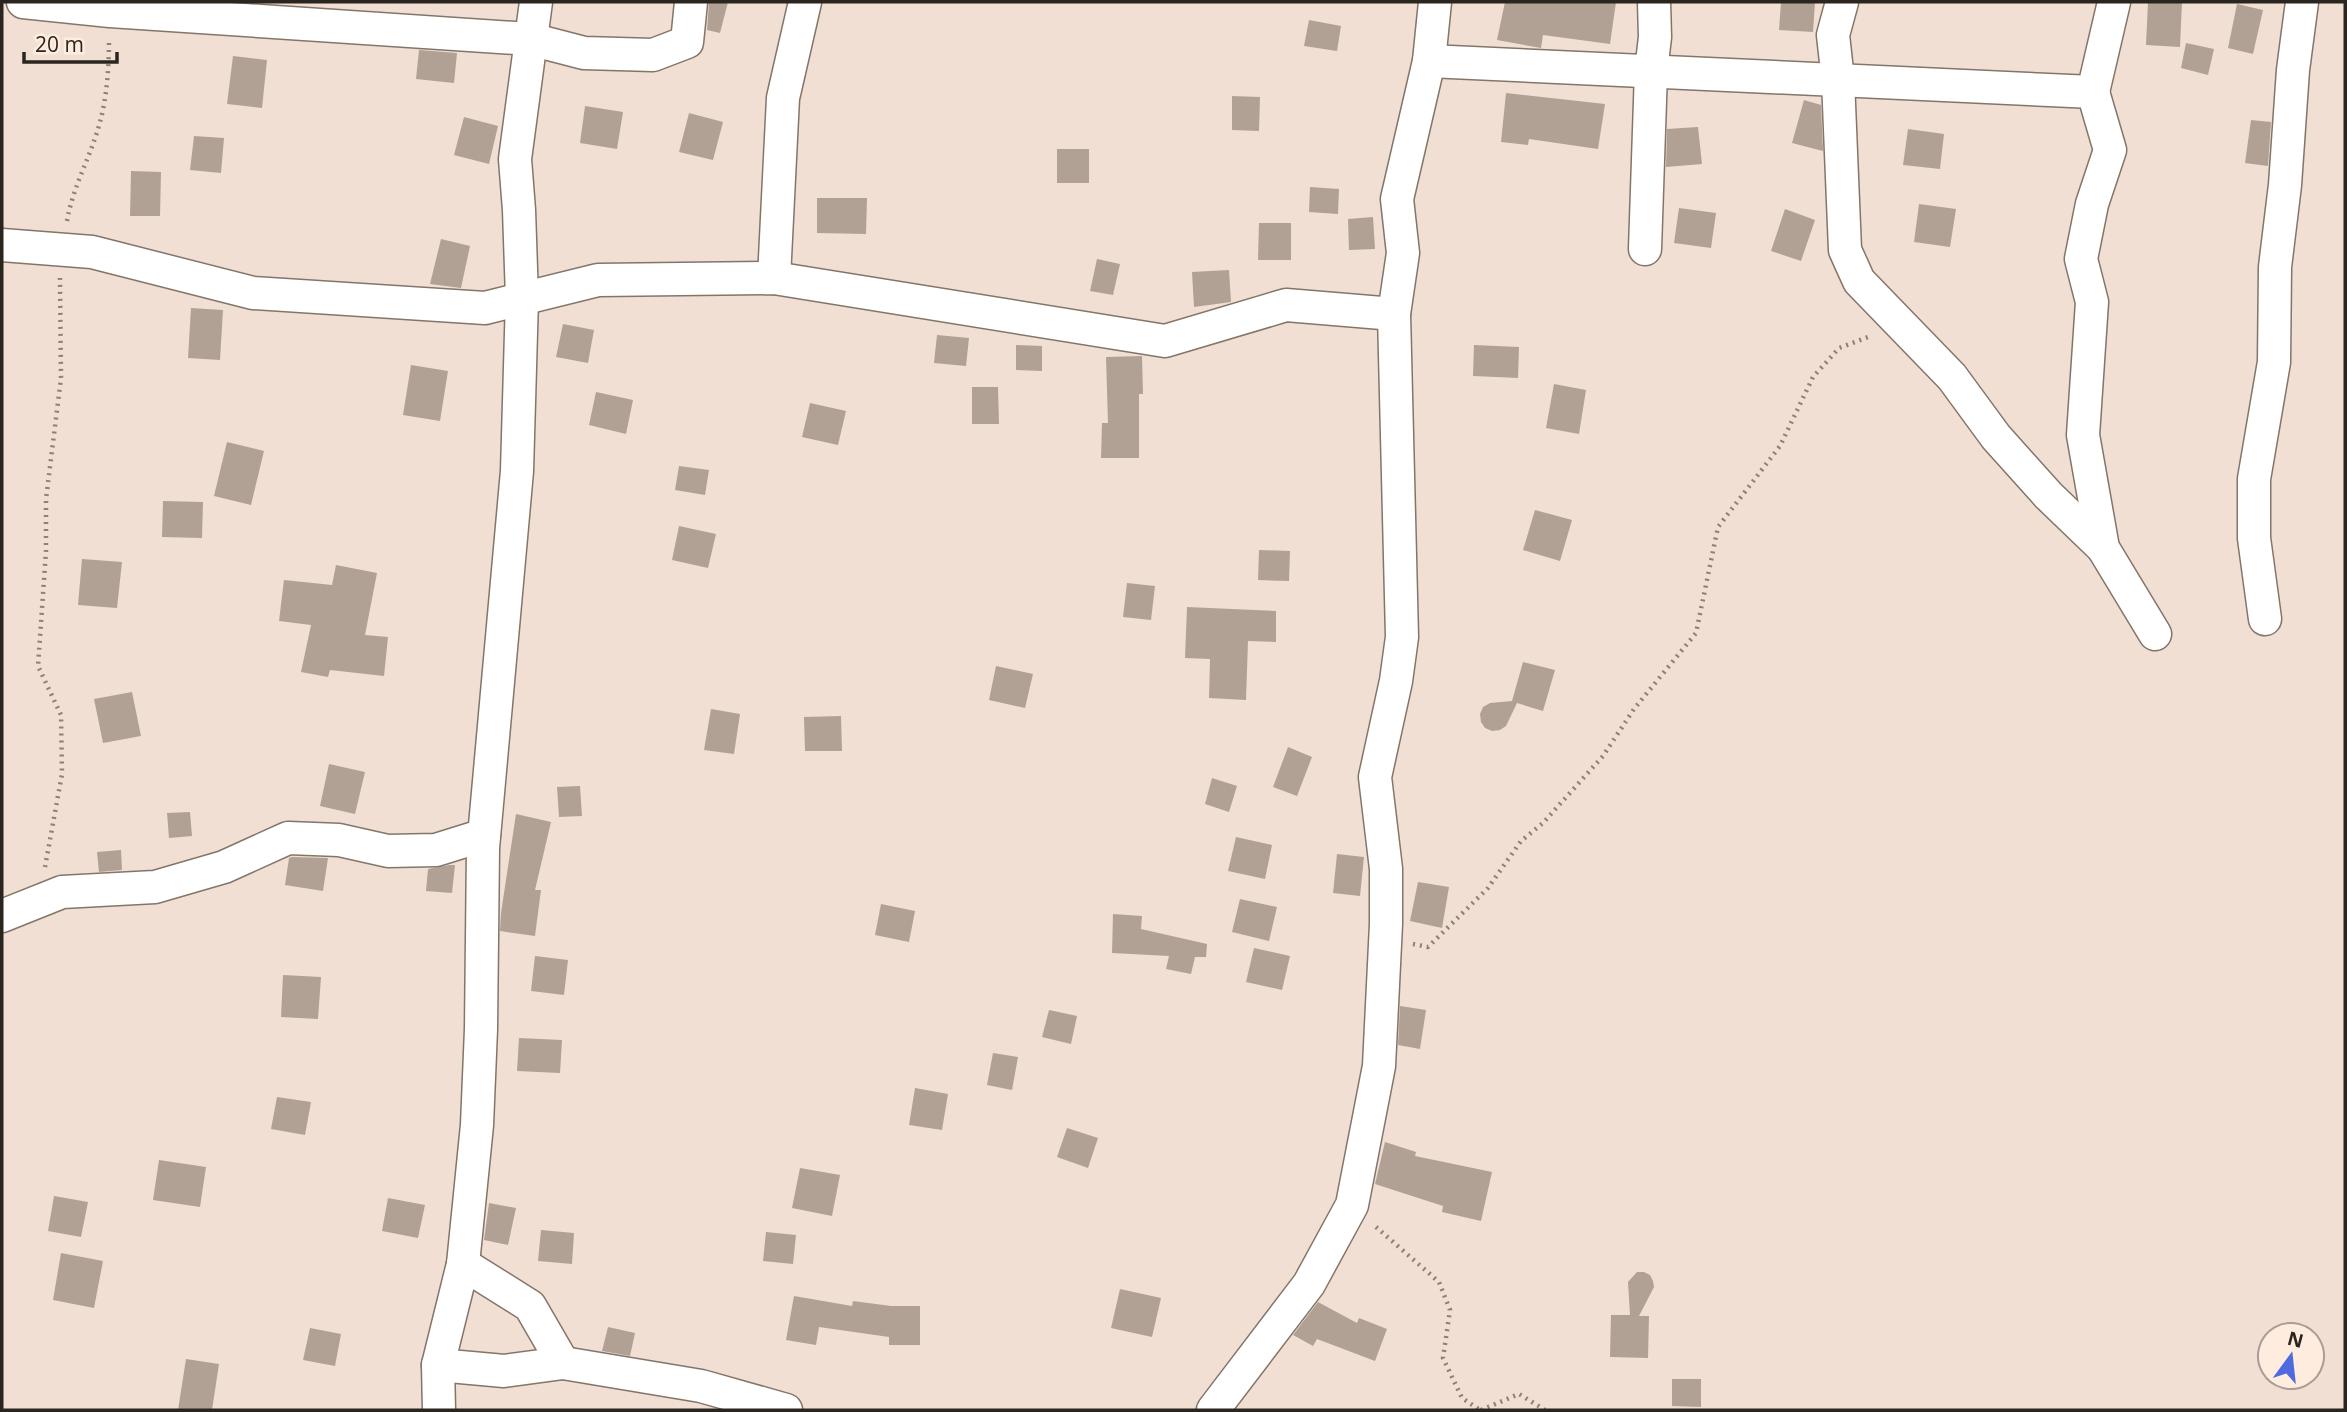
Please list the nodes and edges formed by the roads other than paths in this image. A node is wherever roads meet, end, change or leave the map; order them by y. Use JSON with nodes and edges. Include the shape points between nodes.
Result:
{"nodes":[{"id":1,"x":23,"y":2,"type":"edge"},
{"id":2,"x":536,"y":2,"type":"edge"},
{"id":3,"x":691,"y":2,"type":"edge"},
{"id":4,"x":805,"y":2,"type":"edge"},
{"id":5,"x":1435,"y":2,"type":"edge"},
{"id":6,"x":1654,"y":2,"type":"edge"},
{"id":7,"x":1842,"y":2,"type":"edge"},
{"id":8,"x":2114,"y":2,"type":"edge"},
{"id":9,"x":2302,"y":2,"type":"edge"},
{"id":10,"x":110,"y":6,"type":"edge"},
{"id":11,"x":530,"y":39,"type":"junction"},
{"id":12,"x":1429,"y":61,"type":"junction"},
{"id":13,"x":1651,"y":71,"type":"junction"},
{"id":14,"x":1838,"y":80,"type":"junction"},
{"id":15,"x":2093,"y":92,"type":"junction"},
{"id":16,"x":2,"y":245,"type":"edge"},
{"id":17,"x":1645,"y":249,"type":"dead end"},
{"id":18,"x":774,"y":278,"type":"junction"},
{"id":19,"x":522,"y":298,"type":"junction"},
{"id":20,"x":1394,"y":314,"type":"junction"},
{"id":21,"x":2103,"y":548,"type":"junction"},
{"id":22,"x":2265,"y":619,"type":"dead end"},
{"id":23,"x":2155,"y":634,"type":"dead end"},
{"id":24,"x":484,"y":835,"type":"junction"},
{"id":25,"x":12,"y":911,"type":"edge"},
{"id":26,"x":463,"y":1264,"type":"junction"},
{"id":27,"x":563,"y":1363,"type":"junction"},
{"id":28,"x":438,"y":1365,"type":"junction"},
{"id":29,"x":439,"y":1410,"type":"edge"},
{"id":30,"x":786,"y":1410,"type":"edge"},
{"id":31,"x":1213,"y":1410,"type":"edge"}],
"edges":[{"from":1,"to":10,"type":"street"},
{"from":2,"to":11,"type":"street"},
{"from":3,"to":11,"type":"street","via":[[687,42],[653,55],[584,53]]},
{"from":4,"to":18,"type":"street","via":[[783,98]]},
{"from":5,"to":12,"type":"street"},
{"from":6,"to":13,"type":"street"},
{"from":7,"to":14,"type":"street","via":[[1833,35]]},
{"from":8,"to":15,"type":"street"},
{"from":9,"to":22,"type":"street","via":[[2275,267],[2274,362],[2254,479],[2255,538]]},
{"from":10,"to":11,"type":"street"},
{"from":11,"to":19,"type":"street","via":[[514,159]]},
{"from":12,"to":13,"type":"street"},
{"from":12,"to":20,"type":"street","via":[[1397,199],[1403,253]]},
{"from":13,"to":14,"type":"street"},
{"from":13,"to":17,"type":"street"},
{"from":14,"to":15,"type":"street"},
{"from":14,"to":21,"type":"street","via":[[1845,250],[1859,281],[1952,377],[1996,437],[2048,495]]},
{"from":15,"to":21,"type":"street","via":[[2110,150],[2081,259],[2092,302],[2083,435]]},
{"from":16,"to":19,"type":"street","via":[[92,252],[254,293],[485,308]]},
{"from":18,"to":19,"type":"street","via":[[598,280]]},
{"from":18,"to":20,"type":"street","via":[[1165,341],[1286,304]]},
{"from":19,"to":24,"type":"street","via":[[517,471]]},
{"from":20,"to":31,"type":"street","via":[[1402,636],[1375,777],[1386,869],[1379,1066],[1352,1205],[1309,1284]]},
{"from":21,"to":23,"type":"street"},
{"from":24,"to":25,"type":"street","via":[[436,850],[388,852],[339,839],[288,838],[224,867],[155,887],[62,892]]},
{"from":24,"to":26,"type":"street","via":[[477,1125]]},
{"from":26,"to":27,"type":"street","via":[[530,1306]]},
{"from":26,"to":28,"type":"street"},
{"from":27,"to":28,"type":"street","via":[[504,1371]]},
{"from":27,"to":30,"type":"street","via":[[701,1386]]},
{"from":28,"to":29,"type":"street"}]}
